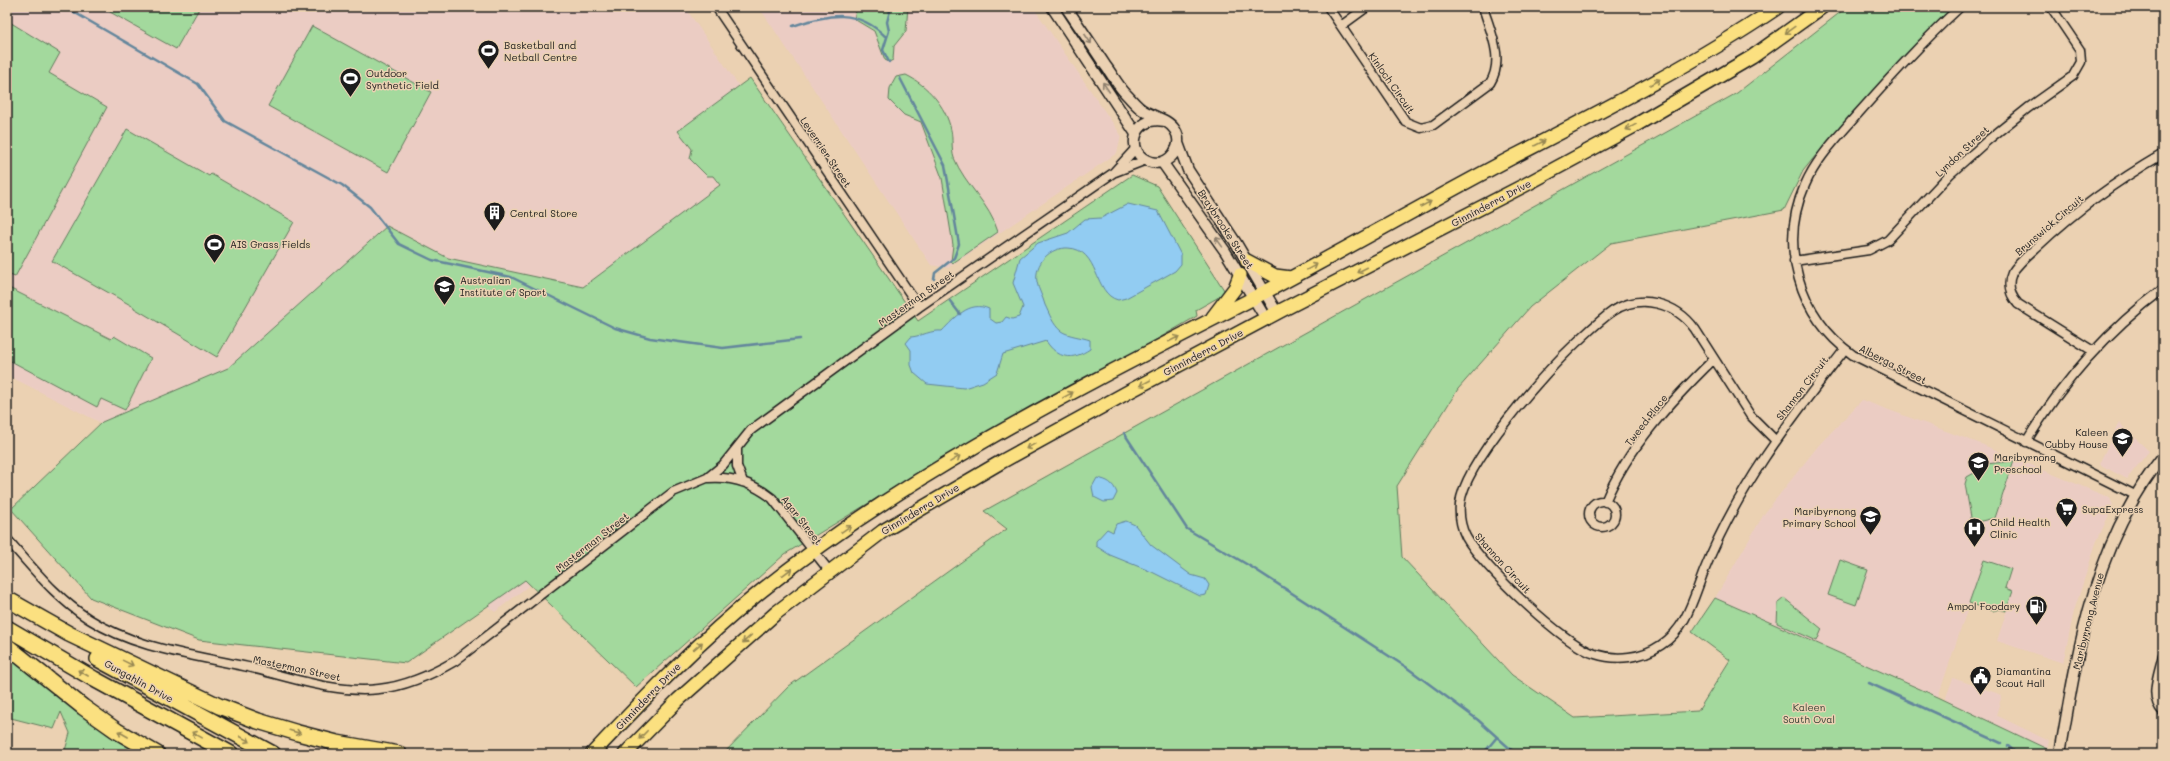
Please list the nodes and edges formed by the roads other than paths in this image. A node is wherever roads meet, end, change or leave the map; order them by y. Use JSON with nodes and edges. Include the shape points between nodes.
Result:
{"nodes":[{"id":1,"x":716,"y":7,"type":"edge"},
{"id":2,"x":1052,"y":7,"type":"edge"},
{"id":3,"x":1066,"y":7,"type":"edge"},
{"id":4,"x":1328,"y":7,"type":"edge"},
{"id":5,"x":1367,"y":7,"type":"edge"},
{"id":6,"x":1483,"y":7,"type":"edge"},
{"id":7,"x":1778,"y":7,"type":"edge"},
{"id":8,"x":1822,"y":7,"type":"edge"},
{"id":9,"x":1960,"y":7,"type":"edge"},
{"id":10,"x":2051,"y":7,"type":"edge"},
{"id":11,"x":1341,"y":26,"type":"junction"},
{"id":12,"x":1164,"y":121,"type":"junction"},
{"id":13,"x":1136,"y":134,"type":"junction"},
{"id":14,"x":1178,"y":143,"type":"junction"},
{"id":15,"x":1136,"y":148,"type":"junction"},
{"id":16,"x":2163,"y":154,"type":"edge"},
{"id":17,"x":1146,"y":160,"type":"junction"},
{"id":18,"x":1162,"y":162,"type":"junction"},
{"id":19,"x":1113,"y":173,"type":"junction"},
{"id":20,"x":1247,"y":261,"type":"junction"},
{"id":21,"x":1794,"y":261,"type":"junction"},
{"id":22,"x":1240,"y":275,"type":"junction"},
{"id":23,"x":1291,"y":278,"type":"junction"},
{"id":24,"x":2163,"y":289,"type":"edge"},
{"id":25,"x":1259,"y":294,"type":"junction"},
{"id":26,"x":919,"y":307,"type":"junction"},
{"id":27,"x":1271,"y":316,"type":"junction"},
{"id":28,"x":1210,"y":320,"type":"junction"},
{"id":29,"x":1845,"y":349,"type":"junction"},
{"id":30,"x":2093,"y":351,"type":"junction"},
{"id":31,"x":1714,"y":359,"type":"junction"},
{"id":32,"x":1775,"y":440,"type":"junction"},
{"id":33,"x":2026,"y":442,"type":"junction"},
{"id":34,"x":737,"y":448,"type":"junction"},
{"id":35,"x":2163,"y":456,"type":"edge"},
{"id":36,"x":707,"y":478,"type":"junction"},
{"id":37,"x":742,"y":482,"type":"junction"},
{"id":38,"x":2135,"y":495,"type":"junction"},
{"id":39,"x":1606,"y":502,"type":"dead end"},
{"id":40,"x":7,"y":539,"type":"edge"},
{"id":41,"x":814,"y":551,"type":"junction"},
{"id":42,"x":830,"y":572,"type":"junction"},
{"id":43,"x":7,"y":599,"type":"edge"},
{"id":44,"x":7,"y":606,"type":"edge"},
{"id":45,"x":7,"y":628,"type":"edge"},
{"id":46,"x":7,"y":646,"type":"edge"},
{"id":47,"x":2163,"y":655,"type":"edge"},
{"id":48,"x":2163,"y":712,"type":"edge"},
{"id":49,"x":157,"y":754,"type":"edge"},
{"id":50,"x":232,"y":754,"type":"edge"},
{"id":51,"x":273,"y":754,"type":"edge"},
{"id":52,"x":399,"y":754,"type":"edge"},
{"id":53,"x":592,"y":754,"type":"edge"},
{"id":54,"x":624,"y":754,"type":"edge"},
{"id":55,"x":2060,"y":754,"type":"edge"}],
"edges":[{"from":1,"to":26,"type":"street","name":"Leverrier Street"},
{"from":13,"to":2,"type":"street","one_way":true},
{"from":3,"to":12,"type":"street","one_way":true,"via":[[1124,92],[1142,110]]},
{"from":4,"to":11,"type":"street","name":"Kinloch Circuit"},
{"from":5,"to":11,"type":"street"},
{"from":6,"to":11,"type":"street","name":"Kinloch Circuit","via":[[1498,60],[1496,73],[1490,82],[1433,125],[1422,128],[1406,122]]},
{"from":23,"to":7,"type":"main road","name":"Ginninderra Drive","one_way":true,"via":[[1513,157],[1622,102],[1738,35]]},
{"from":8,"to":27,"type":"main road","name":"Ginninderra Drive","one_way":true,"via":[[1752,57],[1634,126],[1411,245]]},
{"from":9,"to":21,"type":"street","name":"Alberga Street","via":[[1874,96],[1816,165],[1797,206],[1793,228]]},
{"from":10,"to":21,"type":"street","name":"Lyndon Street","via":[[2080,50],[2081,62],[2073,76],[1988,140],[1950,174],[1894,236],[1882,244],[1862,251]]},
{"from":12,"to":13,"type":"street","via":[[1147,121]]},
{"from":12,"to":14,"type":"street","via":[[1174,129]]},
{"from":13,"to":15,"type":"street"},
{"from":14,"to":18,"type":"street","via":[[1172,156]]},
{"from":14,"to":20,"type":"street","name":"Braybrooke Street","via":[[1188,170]]},
{"from":15,"to":17,"type":"street"},
{"from":15,"to":19,"type":"street","name":"Masterman Street"},
{"from":16,"to":30,"type":"street","name":"Brunswick Circuit","via":[[2111,186],[2068,219],[2017,267],[2010,278],[2011,292],[2018,304]]},
{"from":17,"to":18,"type":"street"},
{"from":17,"to":19,"type":"street","name":"Masterman Street"},
{"from":22,"to":18,"type":"street","name":"Braybrooke Street","one_way":true},
{"from":19,"to":26,"type":"street","name":"Masterman Street"},
{"from":20,"to":23,"type":"main road","via":[[1275,276]]},
{"from":20,"to":25,"type":"street","name":"Braybrooke Street"},
{"from":21,"to":29,"type":"street","name":"Alberga Street","via":[[1799,284],[1814,315]]},
{"from":22,"to":25,"type":"street","name":"Braybrooke Street"},
{"from":22,"to":28,"type":"main road","via":[[1235,288]]},
{"from":23,"to":25,"type":"main road","name":"Ginninderra Drive"},
{"from":24,"to":30,"type":"street","via":[[2127,318]]},
{"from":25,"to":27,"type":"street","name":"Braybrooke Street"},
{"from":25,"to":28,"type":"main road","name":"Ginninderra Drive"},
{"from":26,"to":34,"type":"street","name":"Masterman Street","via":[[750,430]]},
{"from":27,"to":42,"type":"main road","name":"Ginninderra Drive","one_way":true,"via":[[995,465],[883,530]]},
{"from":41,"to":28,"type":"main road","name":"Ginninderra Drive","one_way":true,"via":[[864,516],[987,439],[1112,370]]},
{"from":29,"to":32,"type":"street","name":"Shannon Circuit"},
{"from":29,"to":33,"type":"street","name":"Alberga Street","via":[[1869,364]]},
{"from":30,"to":33,"type":"street","via":[[2060,391]]},
{"from":31,"to":32,"type":"street","name":"Shannon Circuit","via":[[1750,415]]},
{"from":31,"to":32,"type":"street","name":"Shannon Circuit","via":[[1690,322],[1679,312],[1665,305],[1635,302],[1608,315],[1572,347],[1534,387],[1494,439],[1468,480],[1460,500],[1460,514],[1465,535],[1473,547],[1519,597],[1578,647],[1611,658],[1645,653],[1668,640],[1685,621],[1728,519],[1750,478]]},
{"from":31,"to":39,"type":"street","name":"Tweed Place","via":[[1650,430],[1622,469]]},
{"from":33,"to":38,"type":"street","name":"Alberga Street"},
{"from":34,"to":36,"type":"street","name":"Masterman Street","via":[[723,465]]},
{"from":34,"to":37,"type":"street","via":[[736,466]]},
{"from":35,"to":38,"type":"street","name":"Maribyrnong Avenue"},
{"from":36,"to":37,"type":"street","name":"Agar Street","via":[[722,477]]},
{"from":36,"to":40,"type":"street","name":"Masterman Street","via":[[673,492],[455,661],[432,674],[408,683],[378,689],[344,688],[314,683],[144,644],[111,631],[77,611],[62,598]]},
{"from":37,"to":41,"type":"street","name":"Agar Street","via":[[760,488],[772,498]]},
{"from":38,"to":55,"type":"street","name":"Maribyrnong Avenue","via":[[2111,542],[2091,597]]},
{"from":41,"to":42,"type":"street","name":"Agar Street"},
{"from":53,"to":41,"type":"main road","name":"Ginninderra Drive","one_way":true,"via":[[666,674],[759,592]]},
{"from":42,"to":54,"type":"main road","name":"Ginninderra Drive","one_way":true,"via":[[776,613],[678,700]]},
{"from":43,"to":52,"type":"highway","one_way":true,"via":[[69,634],[219,706],[298,733]]},
{"from":44,"to":51,"type":"highway","name":"Gungahlin Drive","one_way":true,"via":[[66,642]]},
{"from":50,"to":45,"type":"highway","name":"Gungahlin Drive","one_way":true},
{"from":49,"to":46,"type":"highway","one_way":true,"via":[[117,731],[83,707]]},
{"from":47,"to":48,"type":"street","via":[[2155,696]]}]}
